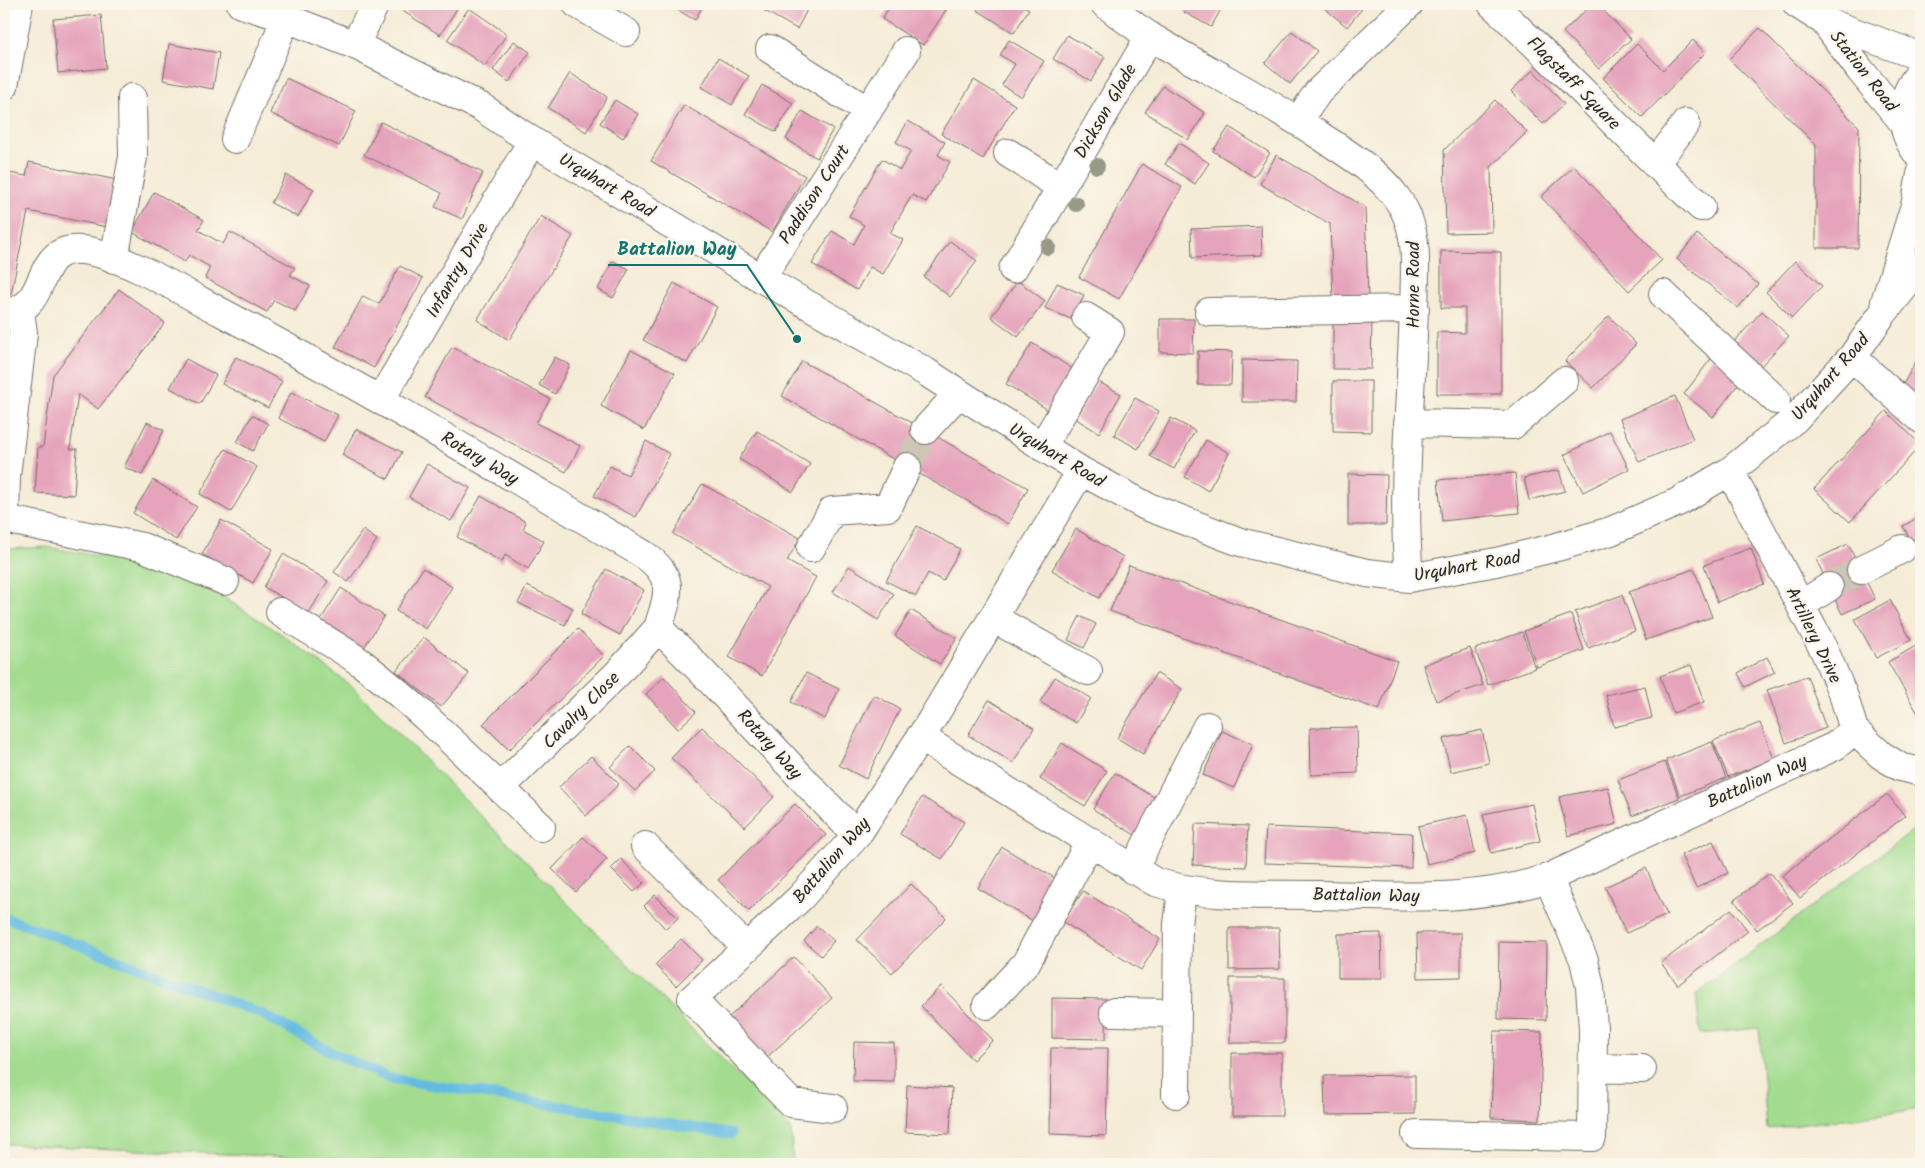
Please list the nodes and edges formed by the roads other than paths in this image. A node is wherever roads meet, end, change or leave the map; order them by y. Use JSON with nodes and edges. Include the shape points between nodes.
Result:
{"nodes":[{"id":1,"x":19,"y":4,"type":"edge"},
{"id":2,"x":241,"y":4,"type":"edge"},
{"id":3,"x":375,"y":4,"type":"edge"},
{"id":4,"x":577,"y":4,"type":"edge"},
{"id":5,"x":1104,"y":4,"type":"edge"},
{"id":6,"x":1409,"y":4,"type":"edge"},
{"id":7,"x":1492,"y":4,"type":"edge"},
{"id":8,"x":1797,"y":4,"type":"edge"},
{"id":9,"x":286,"y":18,"type":"junction"},
{"id":10,"x":1824,"y":21,"type":"junction"},
{"id":11,"x":626,"y":32,"type":"dead end"},
{"id":12,"x":1150,"y":36,"type":"junction"},
{"id":13,"x":355,"y":45,"type":"junction"},
{"id":14,"x":770,"y":50,"type":"dead end"},
{"id":15,"x":906,"y":51,"type":"dead end"},
{"id":16,"x":1921,"y":58,"type":"edge"},
{"id":17,"x":1921,"y":72,"type":"edge"},
{"id":18,"x":4,"y":86,"type":"edge"},
{"id":19,"x":132,"y":98,"type":"dead end"},
{"id":20,"x":868,"y":111,"type":"junction"},
{"id":21,"x":1298,"y":121,"type":"junction"},
{"id":22,"x":1904,"y":122,"type":"junction"},
{"id":23,"x":1686,"y":123,"type":"dead end"},
{"id":24,"x":235,"y":139,"type":"dead end"},
{"id":25,"x":532,"y":140,"type":"junction"},
{"id":26,"x":1008,"y":153,"type":"dead end"},
{"id":27,"x":1921,"y":158,"type":"edge"},
{"id":28,"x":1655,"y":164,"type":"junction"},
{"id":29,"x":1921,"y":174,"type":"edge"},
{"id":30,"x":1061,"y":187,"type":"junction"},
{"id":31,"x":1700,"y":207,"type":"dead end"},
{"id":32,"x":114,"y":260,"type":"junction"},
{"id":33,"x":1921,"y":266,"type":"edge"},
{"id":34,"x":1013,"y":269,"type":"dead end"},
{"id":35,"x":761,"y":278,"type":"junction"},
{"id":36,"x":1664,"y":294,"type":"dead end"},
{"id":37,"x":1415,"y":309,"type":"junction"},
{"id":38,"x":12,"y":311,"type":"edge"},
{"id":39,"x":1209,"y":312,"type":"dead end"},
{"id":40,"x":1881,"y":316,"type":"junction"},
{"id":41,"x":1086,"y":317,"type":"dead end"},
{"id":42,"x":1852,"y":357,"type":"junction"},
{"id":43,"x":1564,"y":381,"type":"dead end"},
{"id":44,"x":960,"y":393,"type":"junction"},
{"id":45,"x":381,"y":400,"type":"junction"},
{"id":46,"x":1776,"y":400,"type":"dead end"},
{"id":47,"x":1921,"y":419,"type":"edge"},
{"id":48,"x":1408,"y":423,"type":"junction"},
{"id":49,"x":925,"y":430,"type":"tunnel mouth"},
{"id":50,"x":1042,"y":447,"type":"junction"},
{"id":51,"x":908,"y":467,"type":"tunnel mouth"},
{"id":52,"x":1081,"y":471,"type":"junction"},
{"id":53,"x":1730,"y":471,"type":"junction"},
{"id":54,"x":4,"y":518,"type":"edge"},
{"id":55,"x":811,"y":548,"type":"dead end"},
{"id":56,"x":1902,"y":549,"type":"dead end"},
{"id":57,"x":1861,"y":570,"type":"tunnel mouth"},
{"id":58,"x":1409,"y":578,"type":"junction"},
{"id":59,"x":225,"y":581,"type":"dead end"},
{"id":60,"x":1829,"y":587,"type":"tunnel mouth"},
{"id":61,"x":1801,"y":605,"type":"junction"},
{"id":62,"x":280,"y":612,"type":"dead end"},
{"id":63,"x":993,"y":618,"type":"junction"},
{"id":64,"x":658,"y":628,"type":"junction"},
{"id":65,"x":1088,"y":671,"type":"dead end"},
{"id":66,"x":1207,"y":726,"type":"dead end"},
{"id":67,"x":1854,"y":730,"type":"junction"},
{"id":68,"x":920,"y":737,"type":"junction"},
{"id":69,"x":1921,"y":772,"type":"edge"},
{"id":70,"x":500,"y":788,"type":"junction"},
{"id":71,"x":541,"y":827,"type":"dead end"},
{"id":72,"x":857,"y":835,"type":"junction"},
{"id":73,"x":1090,"y":841,"type":"junction"},
{"id":74,"x":645,"y":846,"type":"dead end"},
{"id":75,"x":1133,"y":870,"type":"junction"},
{"id":76,"x":1548,"y":878,"type":"junction"},
{"id":77,"x":1182,"y":890,"type":"junction"},
{"id":78,"x":747,"y":948,"type":"junction"},
{"id":79,"x":986,"y":1004,"type":"dead end"},
{"id":80,"x":1114,"y":1012,"type":"dead end"},
{"id":81,"x":1177,"y":1013,"type":"junction"},
{"id":82,"x":1593,"y":1068,"type":"junction"},
{"id":83,"x":1642,"y":1070,"type":"dead end"},
{"id":84,"x":1176,"y":1094,"type":"dead end"},
{"id":85,"x":833,"y":1108,"type":"dead end"},
{"id":86,"x":1416,"y":1134,"type":"dead end"}],
"edges":[{"from":1,"to":18,"type":"street"},
{"from":2,"to":9,"type":"street","name":"Urquhart Road"},
{"from":3,"to":13,"type":"street"},
{"from":4,"to":11,"type":"street"},
{"from":5,"to":12,"type":"street","name":"Horne Road"},
{"from":6,"to":21,"type":"street","via":[[1318,92]]},
{"from":7,"to":28,"type":"street","name":"Flagstaff Square"},
{"from":8,"to":10,"type":"street","name":"Station Road"},
{"from":9,"to":13,"type":"street","name":"Urquhart Road"},
{"from":9,"to":24,"type":"street"},
{"from":10,"to":16,"type":"street","name":"Station Road"},
{"from":10,"to":22,"type":"street","name":"Station Road"},
{"from":12,"to":21,"type":"street","name":"Horne Road"},
{"from":12,"to":30,"type":"street","name":"Dickson Glade"},
{"from":13,"to":25,"type":"street","name":"Urquhart Road","via":[[480,107]]},
{"from":14,"to":20,"type":"street"},
{"from":15,"to":20,"type":"street","name":"Paddison Court"},
{"from":17,"to":22,"type":"street","name":"Station Road","via":[[1907,93],[1902,111]]},
{"from":19,"to":32,"type":"street","via":[[133,157]]},
{"from":20,"to":35,"type":"street","name":"Paddison Court"},
{"from":21,"to":37,"type":"street","name":"Horne Road","via":[[1370,170],[1398,199],[1415,236]]},
{"from":22,"to":27,"type":"street","name":"Station Road","via":[[1911,147]]},
{"from":23,"to":28,"type":"street"},
{"from":25,"to":35,"type":"street","name":"Urquhart Road"},
{"from":25,"to":45,"type":"street","name":"Infantry Drive"},
{"from":26,"to":30,"type":"street"},
{"from":28,"to":31,"type":"street","name":"Flagstaff Square"},
{"from":29,"to":40,"type":"street","name":"Urquhart Road","via":[[1916,202]]},
{"from":30,"to":34,"type":"street","name":"Dickson Glade"},
{"from":32,"to":38,"type":"street","name":"Rotary Way","via":[[94,251],[61,252],[51,260],[31,300]]},
{"from":32,"to":45,"type":"street","name":"Rotary Way","via":[[172,286]]},
{"from":33,"to":40,"type":"street","name":"Urquhart Road"},
{"from":35,"to":44,"type":"street","name":"Urquhart Road"},
{"from":36,"to":46,"type":"street"},
{"from":37,"to":39,"type":"street"},
{"from":37,"to":48,"type":"street","name":"Horne Road"},
{"from":38,"to":54,"type":"street","via":[[23,333]]},
{"from":40,"to":42,"type":"street","name":"Urquhart Road"},
{"from":41,"to":50,"type":"street","via":[[1110,332]]},
{"from":42,"to":47,"type":"street"},
{"from":42,"to":53,"type":"street","name":"Urquhart Road","via":[[1794,419]]},
{"from":43,"to":48,"type":"street","via":[[1513,424]]},
{"from":44,"to":49,"type":"street"},
{"from":44,"to":50,"type":"street","name":"Urquhart Road"},
{"from":45,"to":64,"type":"street","name":"Rotary Way","via":[[658,564],[666,575],[667,587]]},
{"from":48,"to":58,"type":"street","name":"Horne Road","via":[[1406,544]]},
{"from":50,"to":52,"type":"street","name":"Urquhart Road"},
{"from":51,"to":55,"type":"street","via":[[888,507],[832,511]]},
{"from":52,"to":58,"type":"street","name":"Urquhart Road","via":[[1146,506],[1240,542],[1367,573]]},
{"from":52,"to":63,"type":"street","name":"Battalion Way"},
{"from":53,"to":58,"type":"street","name":"Urquhart Road","via":[[1678,502],[1611,531],[1557,548]]},
{"from":53,"to":61,"type":"street","name":"Artillery Drive"},
{"from":54,"to":59,"type":"street","via":[[142,548]]},
{"from":56,"to":57,"type":"street"},
{"from":60,"to":61,"type":"street"},
{"from":61,"to":67,"type":"street","name":"Artillery Drive","via":[[1832,670]]},
{"from":62,"to":70,"type":"street","via":[[362,663],[414,705]]},
{"from":63,"to":65,"type":"street"},
{"from":63,"to":68,"type":"street","name":"Battalion Way"},
{"from":64,"to":70,"type":"street","name":"Cavalry Close","via":[[617,674]]},
{"from":64,"to":72,"type":"street","name":"Rotary Way"},
{"from":66,"to":75,"type":"street"},
{"from":67,"to":69,"type":"street","name":"Artillery Drive","via":[[1881,755],[1900,767]]},
{"from":67,"to":76,"type":"street","name":"Battalion Way","via":[[1835,746]]},
{"from":68,"to":72,"type":"street","name":"Battalion Way"},
{"from":68,"to":73,"type":"street","name":"Battalion Way"},
{"from":70,"to":71,"type":"street"},
{"from":72,"to":78,"type":"street","name":"Battalion Way","via":[[800,898]]},
{"from":73,"to":75,"type":"street","name":"Battalion Way"},
{"from":73,"to":79,"type":"street","via":[[1026,963]]},
{"from":74,"to":78,"type":"street"},
{"from":75,"to":77,"type":"street","name":"Battalion Way","via":[[1155,882]]},
{"from":76,"to":77,"type":"street","name":"Battalion Way","via":[[1522,887],[1459,895],[1236,894]]},
{"from":76,"to":82,"type":"street","via":[[1584,960],[1590,987]]},
{"from":77,"to":81,"type":"street","via":[[1178,926]]},
{"from":78,"to":85,"type":"street","name":"Battalion Way","via":[[692,999],[791,1103]]},
{"from":80,"to":81,"type":"street"},
{"from":81,"to":84,"type":"street"},
{"from":82,"to":83,"type":"street"},
{"from":82,"to":86,"type":"street","via":[[1592,1137]]}]}
